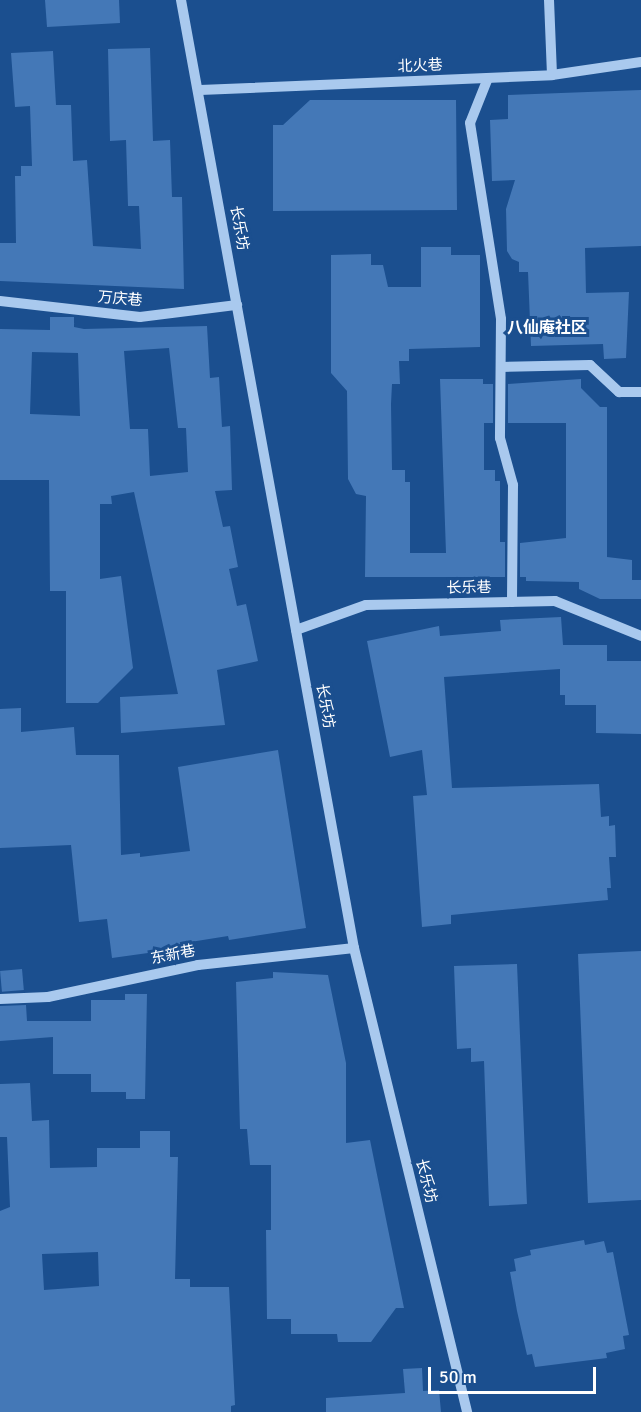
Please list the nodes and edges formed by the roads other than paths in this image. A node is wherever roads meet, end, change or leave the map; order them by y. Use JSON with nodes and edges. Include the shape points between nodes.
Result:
{"nodes":[{"id":1,"x":181,"y":0,"type":"edge"},
{"id":2,"x":549,"y":0,"type":"edge"},
{"id":3,"x":641,"y":62,"type":"edge"},
{"id":4,"x":552,"y":75,"type":"junction"},
{"id":5,"x":488,"y":78,"type":"junction"},
{"id":6,"x":200,"y":90,"type":"junction"},
{"id":7,"x":0,"y":301,"type":"edge"},
{"id":8,"x":237,"y":305,"type":"junction"},
{"id":9,"x":501,"y":367,"type":"junction"},
{"id":10,"x":641,"y":392,"type":"edge"},
{"id":11,"x":512,"y":602,"type":"junction"},
{"id":12,"x":296,"y":630,"type":"junction"},
{"id":13,"x":641,"y":636,"type":"edge"},
{"id":14,"x":354,"y":948,"type":"junction"},
{"id":15,"x":0,"y":999,"type":"edge"},
{"id":16,"x":467,"y":1412,"type":"edge"}],
"edges":[{"from":1,"to":6,"type":"street","name":"长乐坊"},
{"from":2,"to":4,"type":"street"},
{"from":3,"to":4,"type":"street","name":"北火巷"},
{"from":4,"to":5,"type":"street","name":"北火巷"},
{"from":5,"to":6,"type":"street","name":"北火巷"},
{"from":5,"to":9,"type":"street","via":[[470,123],[501,319]]},
{"from":6,"to":8,"type":"street","name":"长乐坊"},
{"from":7,"to":8,"type":"street","name":"万庆巷","via":[[140,317]]},
{"from":8,"to":12,"type":"street","name":"长乐坊"},
{"from":9,"to":10,"type":"street","via":[[590,365],[619,392]]},
{"from":9,"to":11,"type":"street","via":[[500,438],[513,485]]},
{"from":11,"to":12,"type":"street","name":"长乐巷","via":[[366,605]]},
{"from":11,"to":13,"type":"street","name":"长乐巷","via":[[555,601]]},
{"from":12,"to":14,"type":"street","name":"长乐坊"},
{"from":14,"to":15,"type":"street","name":"东新巷","via":[[198,965],[48,997]]},
{"from":14,"to":16,"type":"street","name":"长乐坊"}]}
